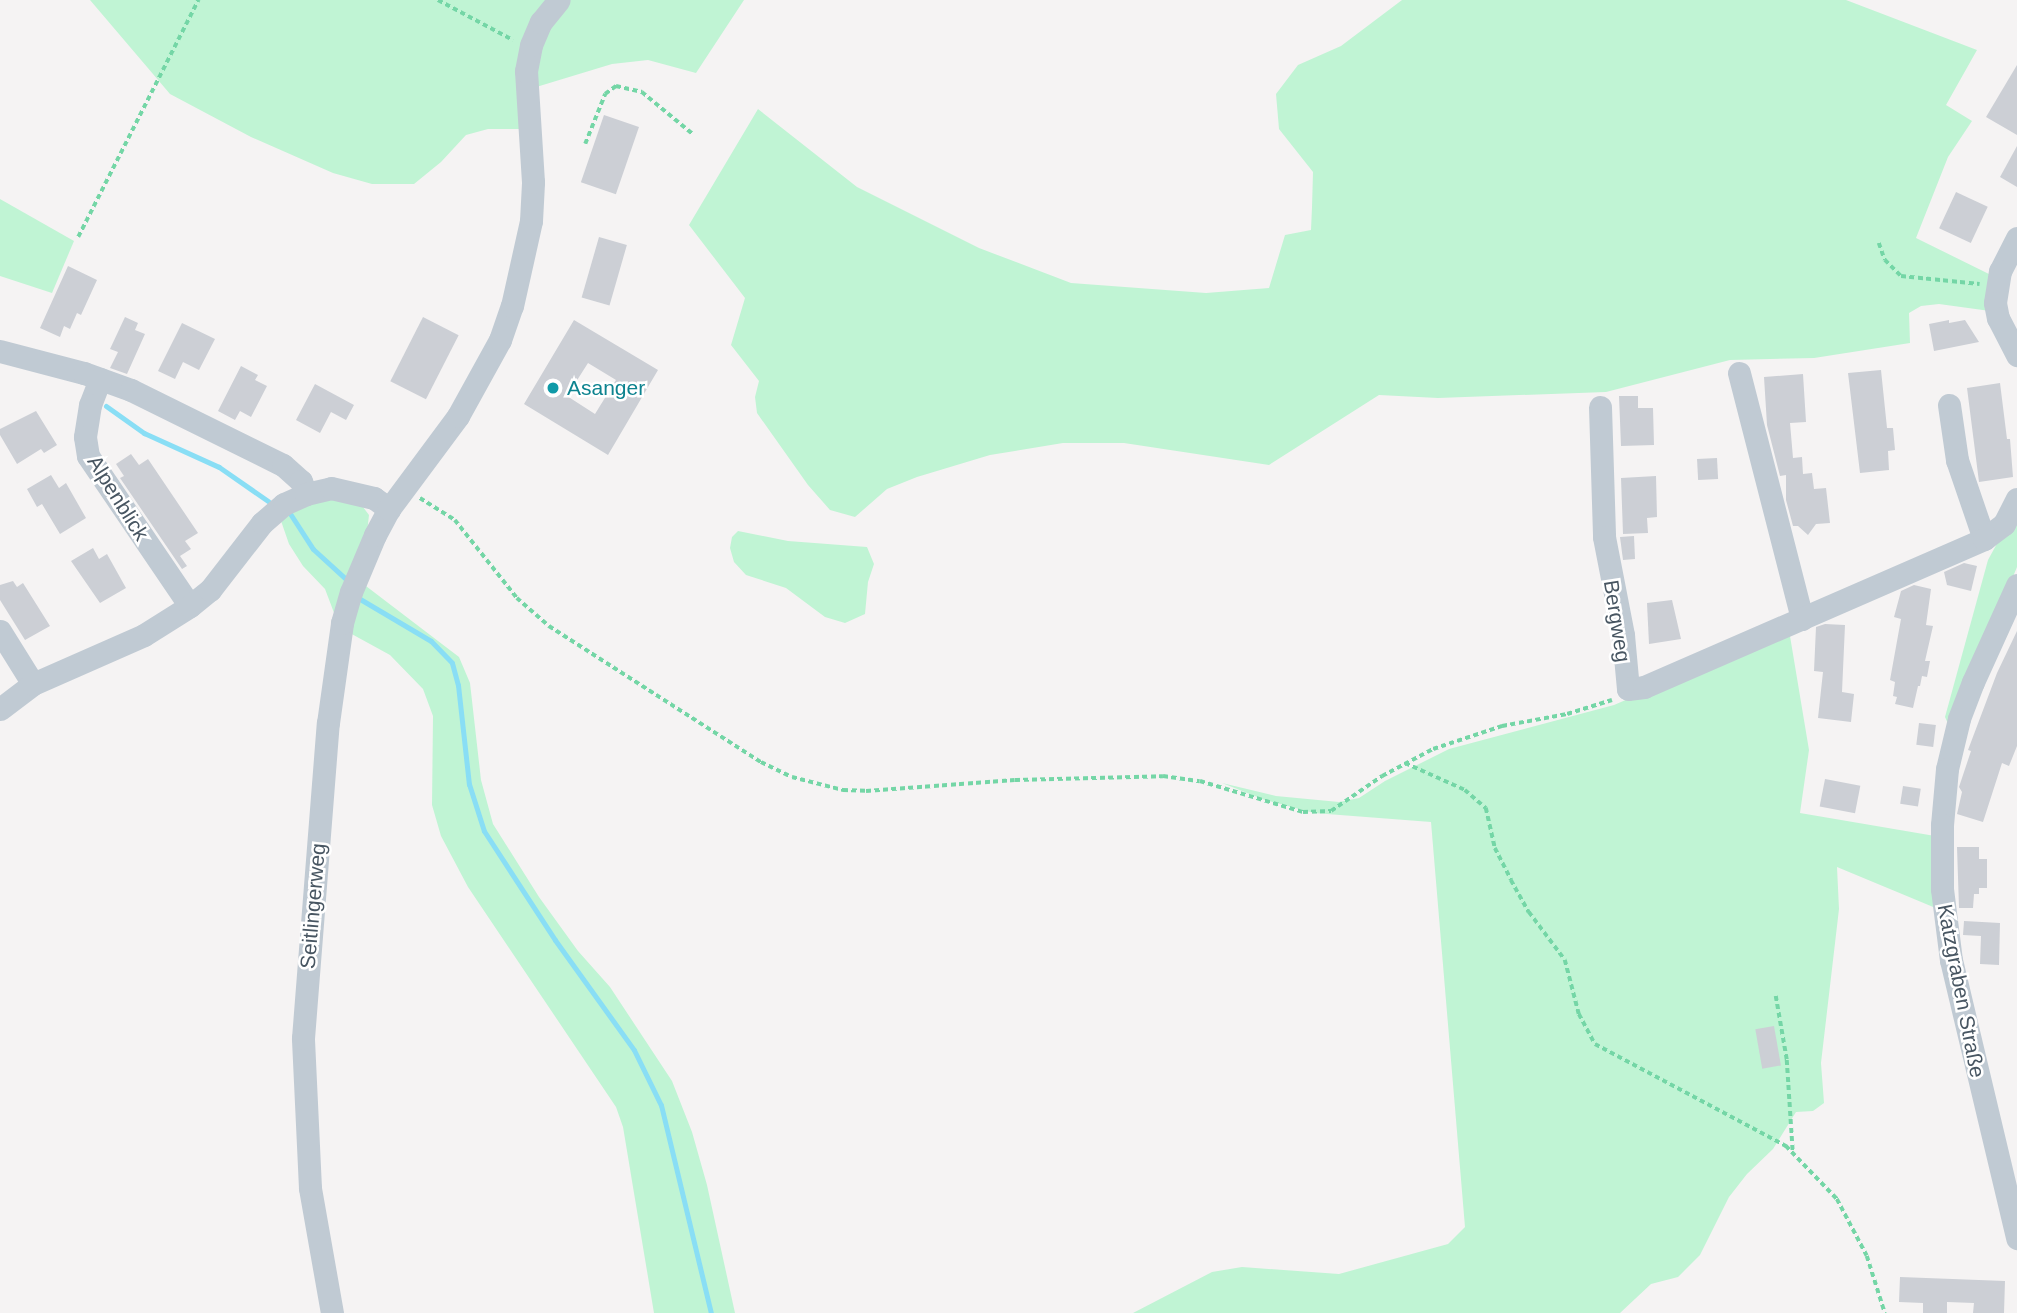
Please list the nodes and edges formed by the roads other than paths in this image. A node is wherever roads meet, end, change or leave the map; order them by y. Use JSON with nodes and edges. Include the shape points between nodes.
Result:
{"nodes":[{"id":1,"x":559,"y":0,"type":"edge"},
{"id":2,"x":2017,"y":238,"type":"edge"},
{"id":3,"x":0,"y":351,"type":"edge"},
{"id":4,"x":2017,"y":355,"type":"edge"},
{"id":5,"x":1740,"y":373,"type":"dead end"},
{"id":6,"x":100,"y":379,"type":"junction"},
{"id":7,"x":1949,"y":405,"type":"dead end"},
{"id":8,"x":1600,"y":407,"type":"dead end"},
{"id":9,"x":306,"y":494,"type":"junction"},
{"id":10,"x":2017,"y":499,"type":"edge"},
{"id":11,"x":389,"y":509,"type":"junction"},
{"id":12,"x":1984,"y":538,"type":"junction"},
{"id":13,"x":2017,"y":585,"type":"edge"},
{"id":14,"x":190,"y":606,"type":"junction"},
{"id":15,"x":1802,"y":619,"type":"junction"},
{"id":16,"x":0,"y":631,"type":"edge"},
{"id":17,"x":33,"y":684,"type":"junction"},
{"id":18,"x":0,"y":709,"type":"edge"},
{"id":19,"x":2017,"y":1238,"type":"edge"},
{"id":20,"x":332,"y":1313,"type":"edge"}],
"edges":[{"from":1,"to":11,"type":"street","name":"Seitlingerweg","via":[[541,22],[526,71],[531,221],[512,306],[458,416]]},
{"from":2,"to":4,"type":"street","via":[[1996,288],[1998,318]]},
{"from":3,"to":6,"type":"street"},
{"from":5,"to":15,"type":"street"},
{"from":6,"to":9,"type":"street","via":[[283,465],[301,481]]},
{"from":6,"to":14,"type":"street","name":"Alpenblick","via":[[85,437],[88,456]]},
{"from":7,"to":12,"type":"street","via":[[1957,460]]},
{"from":8,"to":15,"type":"street","name":"Bergweg","via":[[1604,537],[1628,689],[1644,687]]},
{"from":9,"to":11,"type":"street","via":[[331,488],[354,492]]},
{"from":9,"to":14,"type":"street","via":[[262,523],[210,590]]},
{"from":10,"to":12,"type":"street","name":"Bergweg","via":[[2004,524]]},
{"from":11,"to":20,"type":"street","name":"Seitlingerweg","via":[[362,562],[342,623],[328,723],[308,960],[303,1038],[305,1128],[310,1188]]},
{"from":12,"to":15,"type":"street","name":"Bergweg"},
{"from":13,"to":19,"type":"street","name":"Katzgraben Straße","via":[[1959,719],[1947,769],[1942,889],[1951,960]]},
{"from":14,"to":17,"type":"street","via":[[144,635]]},
{"from":16,"to":17,"type":"street"},
{"from":17,"to":18,"type":"street"}]}
